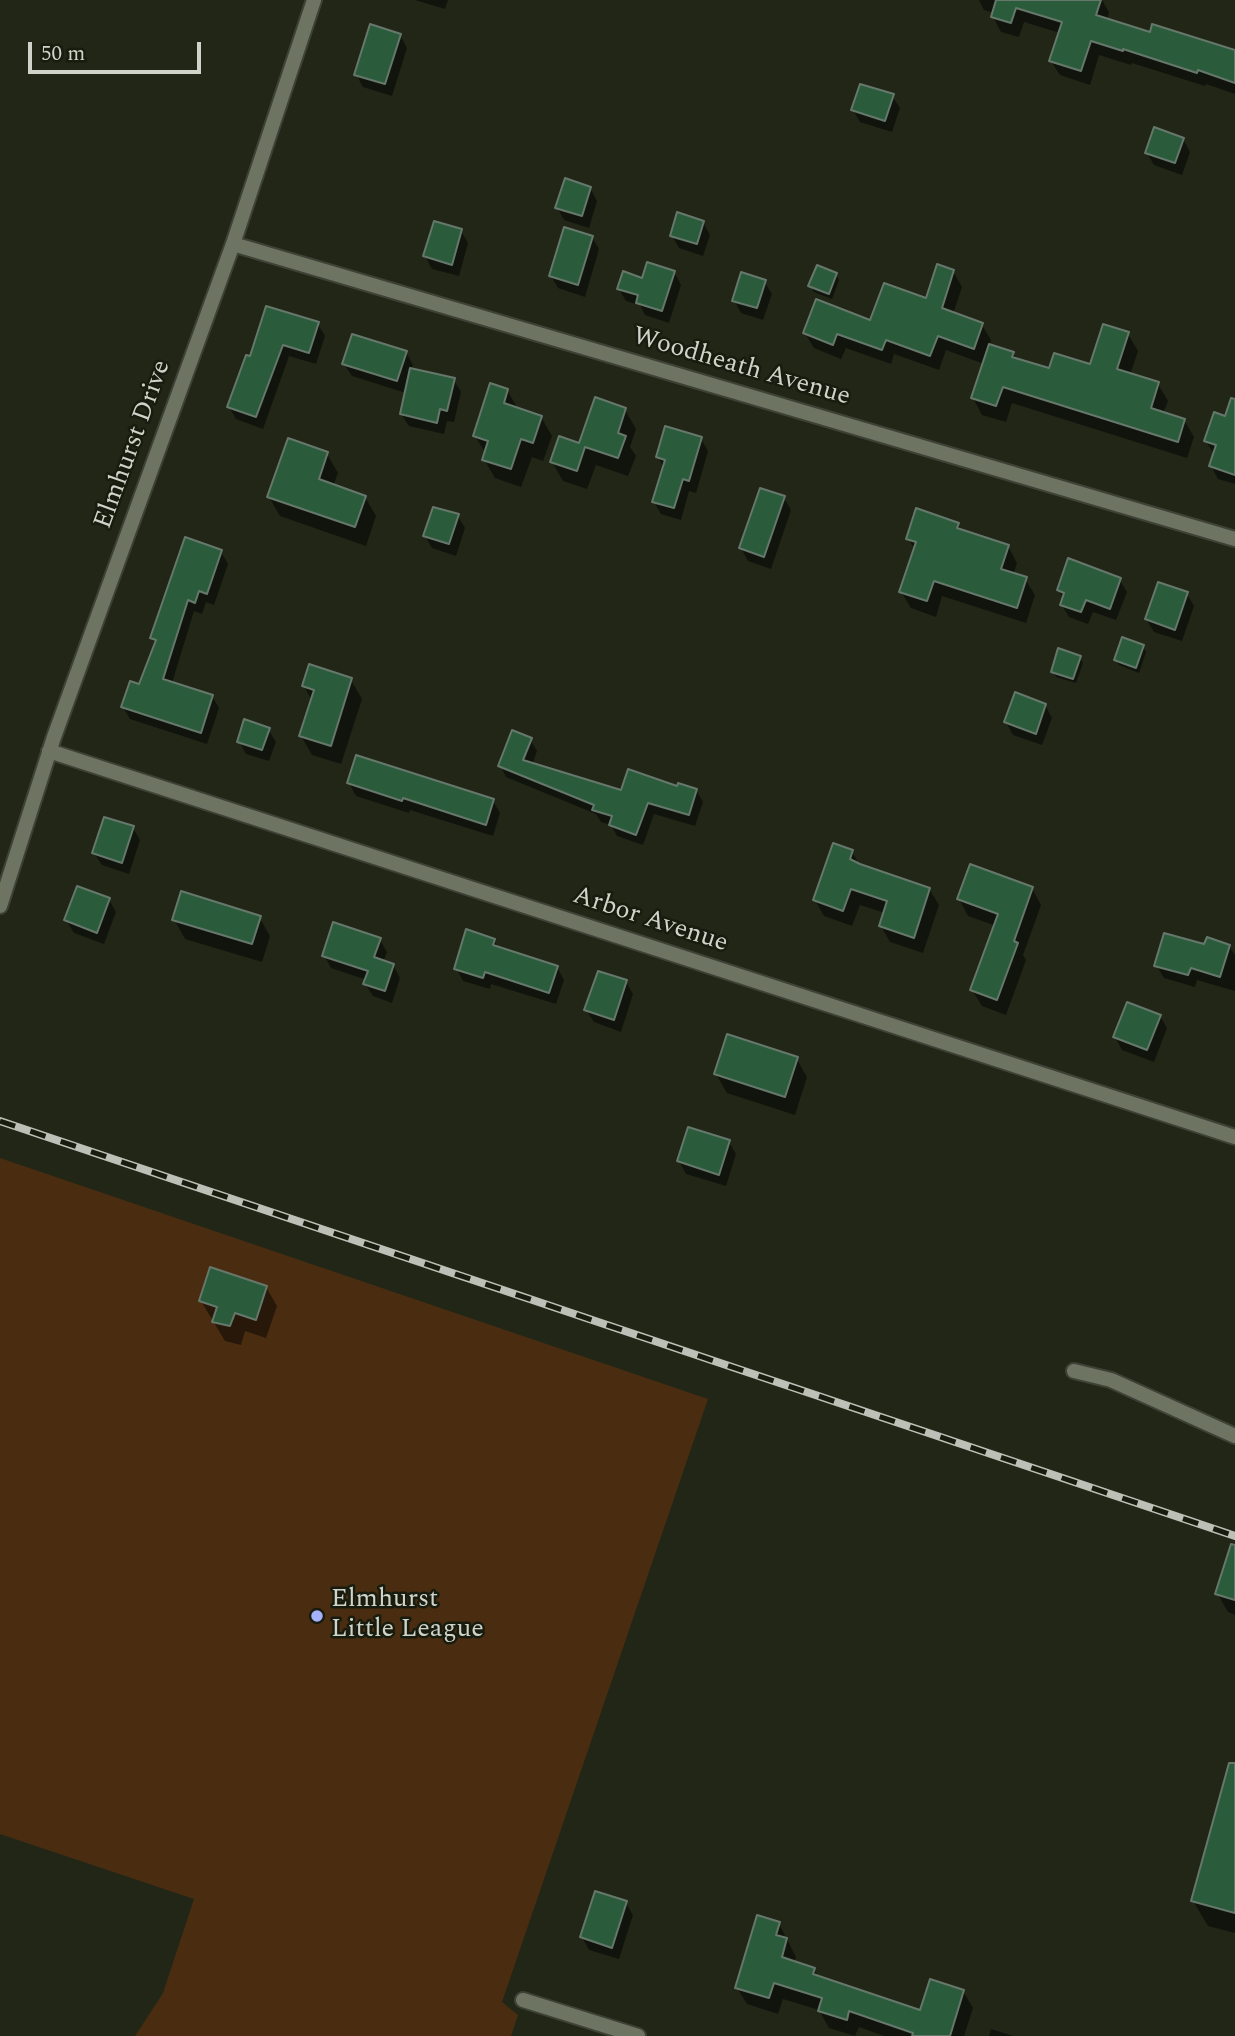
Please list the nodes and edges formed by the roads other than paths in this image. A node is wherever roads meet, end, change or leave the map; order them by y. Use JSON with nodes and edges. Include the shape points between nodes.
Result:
{"nodes":[{"id":1,"x":314,"y":0,"type":"edge"},
{"id":2,"x":233,"y":244,"type":"junction"},
{"id":3,"x":1235,"y":539,"type":"edge"},
{"id":4,"x":50,"y":751,"type":"junction"},
{"id":5,"x":0,"y":906,"type":"edge"},
{"id":6,"x":1235,"y":1137,"type":"edge"},
{"id":7,"x":1074,"y":1371,"type":"dead end"},
{"id":8,"x":1235,"y":1436,"type":"edge"},
{"id":9,"x":523,"y":2000,"type":"dead end"},
{"id":10,"x":638,"y":2036,"type":"edge"}],
"edges":[{"from":1,"to":2,"type":"street","name":"Elmhurst Drive"},
{"from":2,"to":3,"type":"street","name":"Woodheath Avenue"},
{"from":2,"to":4,"type":"street","name":"Elmhurst Drive"},
{"from":4,"to":5,"type":"street","name":"Elmhurst Drive"},
{"from":4,"to":6,"type":"street","name":"Arbor Avenue"},
{"from":7,"to":8,"type":"street","via":[[1111,1380]]},
{"from":9,"to":10,"type":"street"}]}
